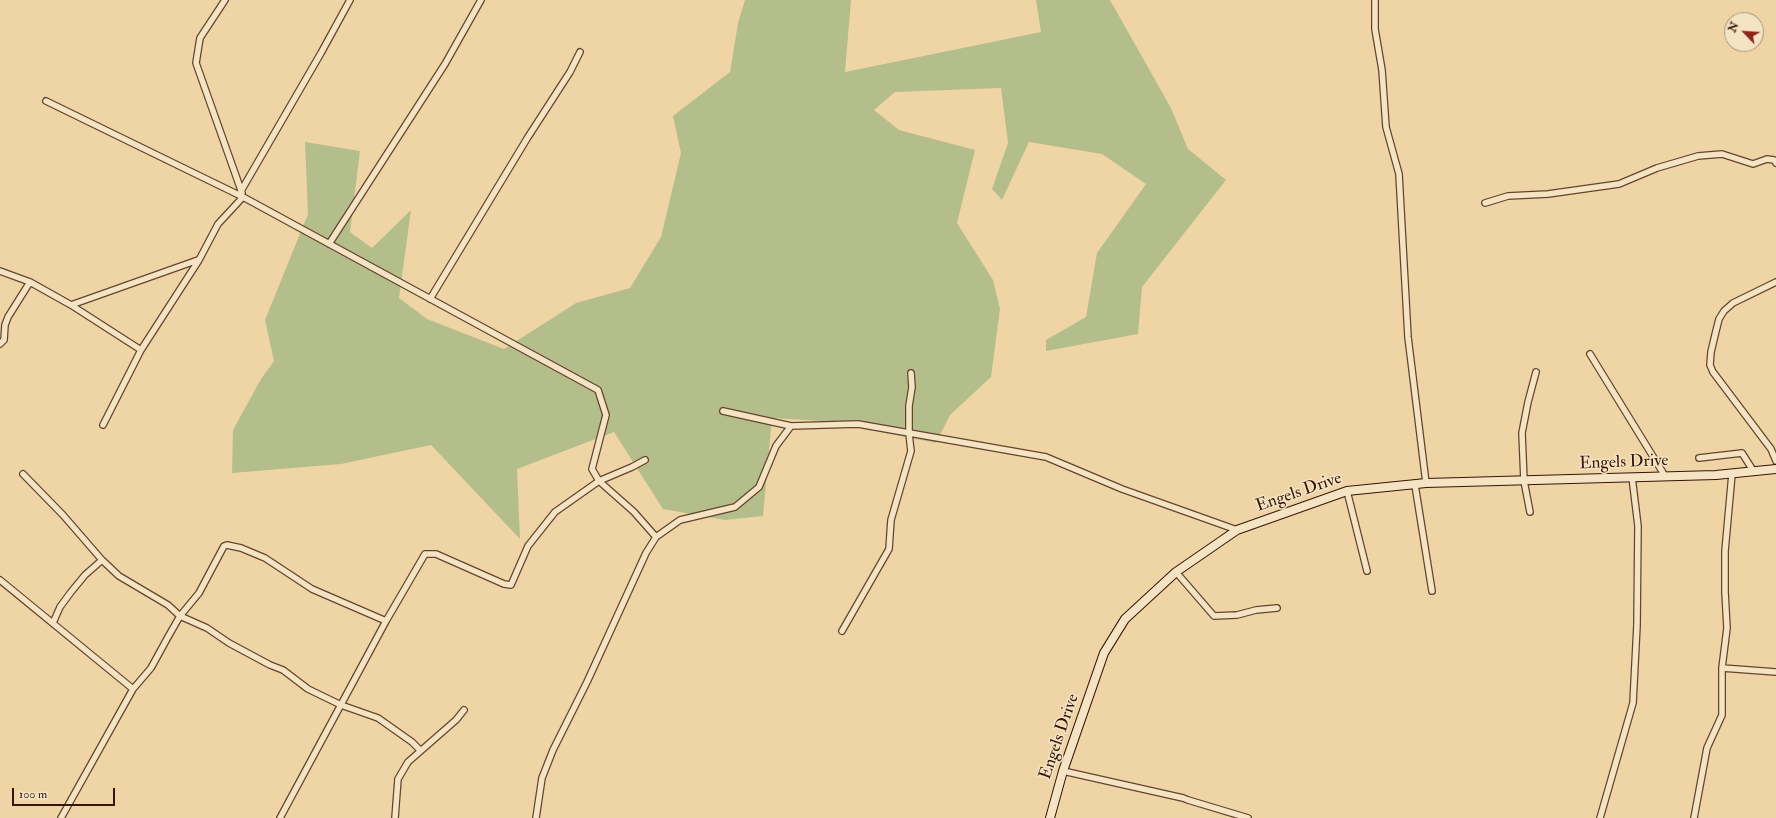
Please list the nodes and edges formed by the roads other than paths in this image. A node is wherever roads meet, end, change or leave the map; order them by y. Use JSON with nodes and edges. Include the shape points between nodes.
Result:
{"nodes":[{"id":1,"x":225,"y":0,"type":"edge"},
{"id":2,"x":350,"y":0,"type":"edge"},
{"id":3,"x":481,"y":0,"type":"edge"},
{"id":4,"x":1375,"y":0,"type":"edge"},
{"id":5,"x":580,"y":52,"type":"dead end"},
{"id":6,"x":46,"y":101,"type":"dead end"},
{"id":7,"x":1776,"y":163,"type":"edge"},
{"id":8,"x":241,"y":191,"type":"junction"},
{"id":9,"x":243,"y":197,"type":"junction"},
{"id":10,"x":1485,"y":203,"type":"dead end"},
{"id":11,"x":329,"y":244,"type":"junction"},
{"id":12,"x":198,"y":260,"type":"junction"},
{"id":13,"x":0,"y":271,"type":"edge"},
{"id":14,"x":30,"y":282,"type":"junction"},
{"id":15,"x":1776,"y":282,"type":"edge"},
{"id":16,"x":430,"y":299,"type":"junction"},
{"id":17,"x":71,"y":304,"type":"junction"},
{"id":18,"x":0,"y":344,"type":"edge"},
{"id":19,"x":141,"y":350,"type":"junction"},
{"id":20,"x":1590,"y":354,"type":"dead end"},
{"id":21,"x":1536,"y":372,"type":"dead end"},
{"id":22,"x":910,"y":373,"type":"dead end"},
{"id":23,"x":722,"y":411,"type":"dead end"},
{"id":24,"x":103,"y":425,"type":"dead end"},
{"id":25,"x":791,"y":426,"type":"junction"},
{"id":26,"x":909,"y":434,"type":"junction"},
{"id":27,"x":1699,"y":458,"type":"dead end"},
{"id":28,"x":645,"y":460,"type":"dead end"},
{"id":29,"x":1776,"y":461,"type":"edge"},
{"id":30,"x":1776,"y":469,"type":"edge"},
{"id":31,"x":1754,"y":472,"type":"junction"},
{"id":32,"x":23,"y":474,"type":"dead end"},
{"id":33,"x":1732,"y":474,"type":"junction"},
{"id":34,"x":1665,"y":476,"type":"junction"},
{"id":35,"x":1632,"y":477,"type":"junction"},
{"id":36,"x":1524,"y":481,"type":"junction"},
{"id":37,"x":599,"y":482,"type":"junction"},
{"id":38,"x":1426,"y":483,"type":"junction"},
{"id":39,"x":1415,"y":485,"type":"junction"},
{"id":40,"x":1347,"y":491,"type":"junction"},
{"id":41,"x":1530,"y":512,"type":"dead end"},
{"id":42,"x":1237,"y":530,"type":"junction"},
{"id":43,"x":656,"y":537,"type":"junction"},
{"id":44,"x":102,"y":560,"type":"junction"},
{"id":45,"x":1367,"y":571,"type":"dead end"},
{"id":46,"x":1176,"y":572,"type":"junction"},
{"id":47,"x":0,"y":580,"type":"edge"},
{"id":48,"x":1432,"y":591,"type":"dead end"},
{"id":49,"x":1277,"y":608,"type":"dead end"},
{"id":50,"x":180,"y":616,"type":"junction"},
{"id":51,"x":386,"y":621,"type":"junction"},
{"id":52,"x":53,"y":623,"type":"junction"},
{"id":53,"x":842,"y":631,"type":"dead end"},
{"id":54,"x":1722,"y":668,"type":"junction"},
{"id":55,"x":1776,"y":672,"type":"edge"},
{"id":56,"x":133,"y":689,"type":"junction"},
{"id":57,"x":341,"y":705,"type":"junction"},
{"id":58,"x":464,"y":710,"type":"dead end"},
{"id":59,"x":420,"y":750,"type":"junction"},
{"id":60,"x":1063,"y":770,"type":"junction"},
{"id":61,"x":61,"y":818,"type":"edge"},
{"id":62,"x":280,"y":818,"type":"edge"},
{"id":63,"x":395,"y":818,"type":"edge"},
{"id":64,"x":536,"y":818,"type":"edge"},
{"id":65,"x":1050,"y":818,"type":"edge"},
{"id":66,"x":1248,"y":818,"type":"edge"},
{"id":67,"x":1600,"y":818,"type":"edge"},
{"id":68,"x":1694,"y":818,"type":"edge"}],
"edges":[{"from":1,"to":8,"type":"street","via":[[200,38],[196,63]]},
{"from":2,"to":8,"type":"street"},
{"from":3,"to":11,"type":"street","via":[[445,64]]},
{"from":4,"to":38,"type":"street","via":[[1375,29],[1382,70],[1386,127],[1399,174],[1408,337]]},
{"from":5,"to":16,"type":"street"},
{"from":6,"to":9,"type":"street"},
{"from":7,"to":10,"type":"street","via":[[1767,159],[1753,164],[1722,154],[1698,156],[1658,168],[1619,184],[1548,194],[1508,196]]},
{"from":8,"to":9,"type":"street"},
{"from":9,"to":11,"type":"street"},
{"from":9,"to":12,"type":"street","via":[[218,224]]},
{"from":11,"to":16,"type":"street"},
{"from":12,"to":17,"type":"street"},
{"from":12,"to":19,"type":"street"},
{"from":13,"to":14,"type":"street"},
{"from":14,"to":17,"type":"street"},
{"from":14,"to":18,"type":"street","via":[[8,317],[4,340]]},
{"from":15,"to":29,"type":"street","via":[[1733,303],[1724,311],[1719,319],[1710,365],[1772,450]]},
{"from":16,"to":37,"type":"street","via":[[598,390],[606,415],[592,469]]},
{"from":17,"to":19,"type":"street"},
{"from":19,"to":24,"type":"street"},
{"from":20,"to":34,"type":"street"},
{"from":21,"to":36,"type":"street","via":[[1522,433]]},
{"from":22,"to":26,"type":"street","via":[[912,387]]},
{"from":23,"to":25,"type":"street"},
{"from":25,"to":26,"type":"street","via":[[858,424]]},
{"from":25,"to":43,"type":"street","via":[[776,446],[759,487],[735,507],[680,520]]},
{"from":26,"to":42,"type":"street","via":[[1046,458],[1122,489]]},
{"from":26,"to":53,"type":"street","via":[[911,451],[890,520],[889,549]]},
{"from":27,"to":31,"type":"street","via":[[1742,453]]},
{"from":28,"to":37,"type":"street"},
{"from":30,"to":31,"type":"street","name":"Engels Drive"},
{"from":31,"to":33,"type":"street","name":"Engels Drive"},
{"from":32,"to":44,"type":"street"},
{"from":33,"to":34,"type":"street","name":"Engels Drive"},
{"from":33,"to":54,"type":"street","via":[[1725,551],[1727,628]]},
{"from":34,"to":35,"type":"street","name":"Engels Drive"},
{"from":35,"to":36,"type":"street","name":"Engels Drive"},
{"from":35,"to":67,"type":"street","via":[[1638,526],[1633,703]]},
{"from":36,"to":38,"type":"street","name":"Engels Drive"},
{"from":36,"to":41,"type":"street"},
{"from":37,"to":43,"type":"street","via":[[634,512]]},
{"from":37,"to":51,"type":"street","via":[[556,512],[528,546],[511,585],[436,554],[425,554]]},
{"from":38,"to":39,"type":"street","name":"Engels Drive"},
{"from":39,"to":40,"type":"street","name":"Engels Drive"},
{"from":39,"to":48,"type":"street"},
{"from":40,"to":42,"type":"street","name":"Engels Drive"},
{"from":40,"to":45,"type":"street"},
{"from":42,"to":46,"type":"street","name":"Engels Drive"},
{"from":43,"to":64,"type":"street","via":[[646,553],[553,750],[542,778]]},
{"from":44,"to":50,"type":"street","via":[[119,576],[168,605]]},
{"from":44,"to":52,"type":"street","via":[[71,592]]},
{"from":46,"to":49,"type":"street","via":[[1214,616],[1237,616],[1256,610]]},
{"from":46,"to":60,"type":"street","name":"Engels Drive","via":[[1125,620],[1104,653]]},
{"from":47,"to":52,"type":"street"},
{"from":50,"to":51,"type":"street","via":[[199,593],[224,546],[229,544],[265,558],[312,589]]},
{"from":50,"to":56,"type":"street","via":[[151,668]]},
{"from":50,"to":57,"type":"street","via":[[283,670],[308,689]]},
{"from":51,"to":57,"type":"street"},
{"from":52,"to":56,"type":"street"},
{"from":54,"to":55,"type":"street"},
{"from":54,"to":68,"type":"street","via":[[1722,715],[1708,748]]},
{"from":56,"to":61,"type":"street"},
{"from":57,"to":59,"type":"street","via":[[378,718]]},
{"from":57,"to":62,"type":"street"},
{"from":58,"to":59,"type":"street","via":[[456,720]]},
{"from":59,"to":63,"type":"street","via":[[408,762],[398,779]]},
{"from":60,"to":65,"type":"street","name":"Engels Drive"},
{"from":60,"to":66,"type":"street","via":[[1183,798]]}]}
